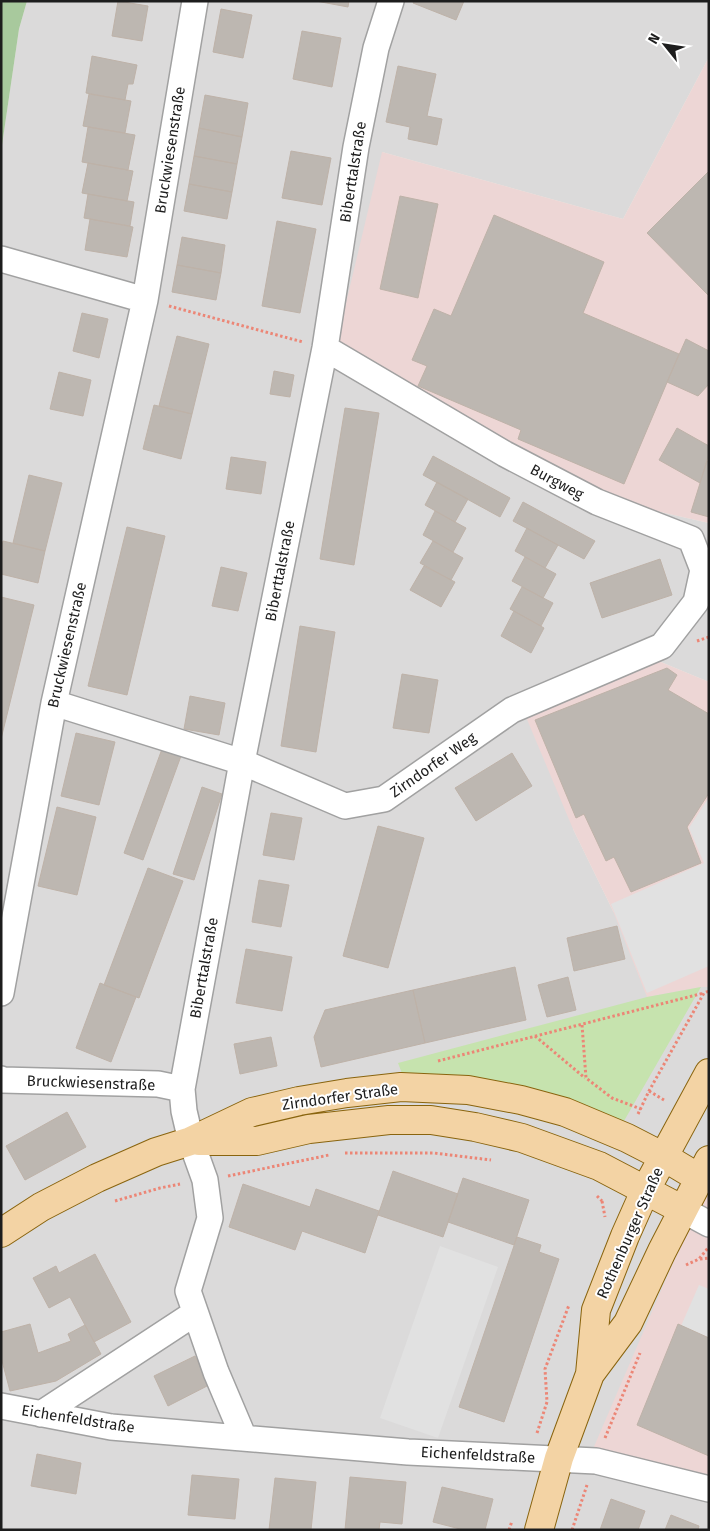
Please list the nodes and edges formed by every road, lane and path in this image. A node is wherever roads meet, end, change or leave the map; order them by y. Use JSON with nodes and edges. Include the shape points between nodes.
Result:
{"nodes":[{"id":1,"x":195,"y":1,"type":"edge"},
{"id":2,"x":391,"y":1,"type":"edge"},
{"id":3,"x":1,"y":258,"type":"edge"},
{"id":4,"x":145,"y":300,"type":"junction"},
{"id":5,"x":325,"y":348,"type":"junction"},
{"id":6,"x":662,"y":646,"type":"joint"},
{"id":7,"x":54,"y":703,"type":"junction"},
{"id":8,"x":242,"y":762,"type":"junction"},
{"id":9,"x":709,"y":991,"type":"edge"},
{"id":10,"x":1,"y":993,"type":"edge"},
{"id":11,"x":704,"y":994,"type":"junction"},
{"id":12,"x":582,"y":1025,"type":"junction"},
{"id":13,"x":535,"y":1036,"type":"junction"},
{"id":14,"x":431,"y":1063,"type":"dead end"},
{"id":15,"x":709,"y":1073,"type":"edge"},
{"id":16,"x":586,"y":1078,"type":"junction"},
{"id":17,"x":1,"y":1079,"type":"edge"},
{"id":18,"x":182,"y":1089,"type":"junction"},
{"id":19,"x":649,"y":1091,"type":"junction"},
{"id":20,"x":666,"y":1100,"type":"dead end"},
{"id":21,"x":641,"y":1109,"type":"junction"},
{"id":22,"x":635,"y":1120,"type":"dead end"},
{"id":23,"x":191,"y":1141,"type":"junction"},
{"id":24,"x":664,"y":1157,"type":"junction"},
{"id":25,"x":492,"y":1160,"type":"dead end"},
{"id":26,"x":706,"y":1174,"type":"edge"},
{"id":27,"x":205,"y":1180,"type":"junction"},
{"id":28,"x":592,"y":1191,"type":"dead end"},
{"id":29,"x":645,"y":1191,"type":"junction"},
{"id":30,"x":605,"y":1194,"type":"dead end"},
{"id":31,"x":602,"y":1201,"type":"junction"},
{"id":32,"x":109,"y":1202,"type":"dead end"},
{"id":33,"x":683,"y":1210,"type":"junction"},
{"id":34,"x":605,"y":1221,"type":"dead end"},
{"id":35,"x":1,"y":1233,"type":"edge"},
{"id":36,"x":708,"y":1236,"type":"edge"},
{"id":37,"x":709,"y":1258,"type":"edge"},
{"id":38,"x":699,"y":1259,"type":"junction"},
{"id":39,"x":682,"y":1268,"type":"dead end"},
{"id":40,"x":570,"y":1302,"type":"dead end"},
{"id":41,"x":196,"y":1313,"type":"junction"},
{"id":42,"x":641,"y":1351,"type":"dead end"},
{"id":43,"x":590,"y":1374,"type":"junction"},
{"id":44,"x":1,"y":1406,"type":"edge"},
{"id":45,"x":41,"y":1414,"type":"junction"},
{"id":46,"x":244,"y":1438,"type":"junction"},
{"id":47,"x":529,"y":1458,"type":"junction"},
{"id":48,"x":559,"y":1458,"type":"junction"},
{"id":49,"x":596,"y":1461,"type":"junction"},
{"id":50,"x":709,"y":1489,"type":"edge"},
{"id":51,"x":514,"y":1512,"type":"dead end"},
{"id":52,"x":510,"y":1530,"type":"edge"},
{"id":53,"x":539,"y":1530,"type":"edge"},
{"id":54,"x":572,"y":1530,"type":"edge"}],
"edges":[{"from":1,"to":4,"type":"street","name":"Bruckwiesenstraße"},
{"from":2,"to":5,"type":"street","name":"Biberttalstraße","via":[[376,48],[356,147]]},
{"from":3,"to":4,"type":"street"},
{"from":4,"to":5,"type":"path"},
{"from":4,"to":7,"type":"street","name":"Bruckwiesenstraße"},
{"from":5,"to":6,"type":"street","name":"Burgweg","via":[[505,454],[597,502],[691,539],[703,570],[696,602]]},
{"from":5,"to":8,"type":"street","name":"Biberttalstraße"},
{"from":6,"to":8,"type":"street","name":"Zirndorfer Weg","via":[[512,710],[384,798],[345,806]]},
{"from":7,"to":8,"type":"street","name":"Zirndorfer Weg"},
{"from":7,"to":10,"type":"street","name":"Bruckwiesenstraße"},
{"from":8,"to":18,"type":"street","name":"Biberttalstraße"},
{"from":9,"to":11,"type":"path"},
{"from":11,"to":12,"type":"path"},
{"from":11,"to":19,"type":"path"},
{"from":12,"to":13,"type":"path"},
{"from":12,"to":16,"type":"path"},
{"from":13,"to":14,"type":"path"},
{"from":13,"to":16,"type":"path"},
{"from":15,"to":24,"type":"main road","name":"Rothenburger Straße"},
{"from":16,"to":21,"type":"path","via":[[612,1098]]},
{"from":17,"to":18,"type":"street","name":"Bruckwiesenstraße","via":[[158,1084]]},
{"from":18,"to":23,"type":"street","name":"Biberttalstraße"},
{"from":19,"to":20,"type":"path"},
{"from":19,"to":21,"type":"path"},
{"from":21,"to":22,"type":"path"},
{"from":23,"to":24,"type":"main road","name":"Zirndorfer Straße","via":[[252,1112],[347,1092],[401,1087],[468,1090],[521,1100],[565,1112]]},
{"from":23,"to":27,"type":"street"},
{"from":23,"to":29,"type":"main road","name":"Zirndorfer Straße","via":[[257,1140],[344,1124],[430,1120],[530,1141],[599,1166]]},
{"from":23,"to":35,"type":"main road","name":"Zirndorfer Straße","via":[[156,1152],[97,1178],[41,1207]]},
{"from":24,"to":26,"type":"main road","name":"Zirndorfer Straße"},
{"from":24,"to":29,"type":"main road","name":"Rothenburger Straße"},
{"from":25,"to":27,"type":"path","via":[[434,1153],[338,1154]]},
{"from":26,"to":33,"type":"main road","name":"Rothenburger Straße"},
{"from":27,"to":32,"type":"path"},
{"from":27,"to":41,"type":"street","via":[[210,1218],[188,1291]]},
{"from":28,"to":31,"type":"path"},
{"from":29,"to":33,"type":"main road","name":"Zirndorfer Straße"},
{"from":29,"to":43,"type":"main road","name":"Rothenburger Straße","via":[[596,1310]]},
{"from":30,"to":31,"type":"path"},
{"from":31,"to":34,"type":"path"},
{"from":33,"to":36,"type":"street"},
{"from":33,"to":43,"type":"main road","name":"Rothenburger Straße","via":[[628,1322]]},
{"from":36,"to":38,"type":"path"},
{"from":37,"to":38,"type":"path"},
{"from":38,"to":39,"type":"path"},
{"from":40,"to":47,"type":"path","via":[[545,1370],[546,1402]]},
{"from":41,"to":45,"type":"street"},
{"from":41,"to":46,"type":"street"},
{"from":42,"to":49,"type":"path"},
{"from":43,"to":48,"type":"main road","name":"Rothenburger Straße"},
{"from":44,"to":45,"type":"street","name":"Eichenfeldstraße"},
{"from":45,"to":46,"type":"street","name":"Eichenfeldstraße","via":[[111,1427]]},
{"from":46,"to":47,"type":"street","name":"Eichenfeldstraße"},
{"from":47,"to":48,"type":"street","name":"Eichenfeldstraße"},
{"from":48,"to":49,"type":"street","name":"Eichenfeldstraße"},
{"from":48,"to":53,"type":"main road","name":"Rothenburger Straße"},
{"from":49,"to":50,"type":"street","name":"Eichenfeldstraße"},
{"from":49,"to":54,"type":"path"},
{"from":51,"to":52,"type":"path"}]}
